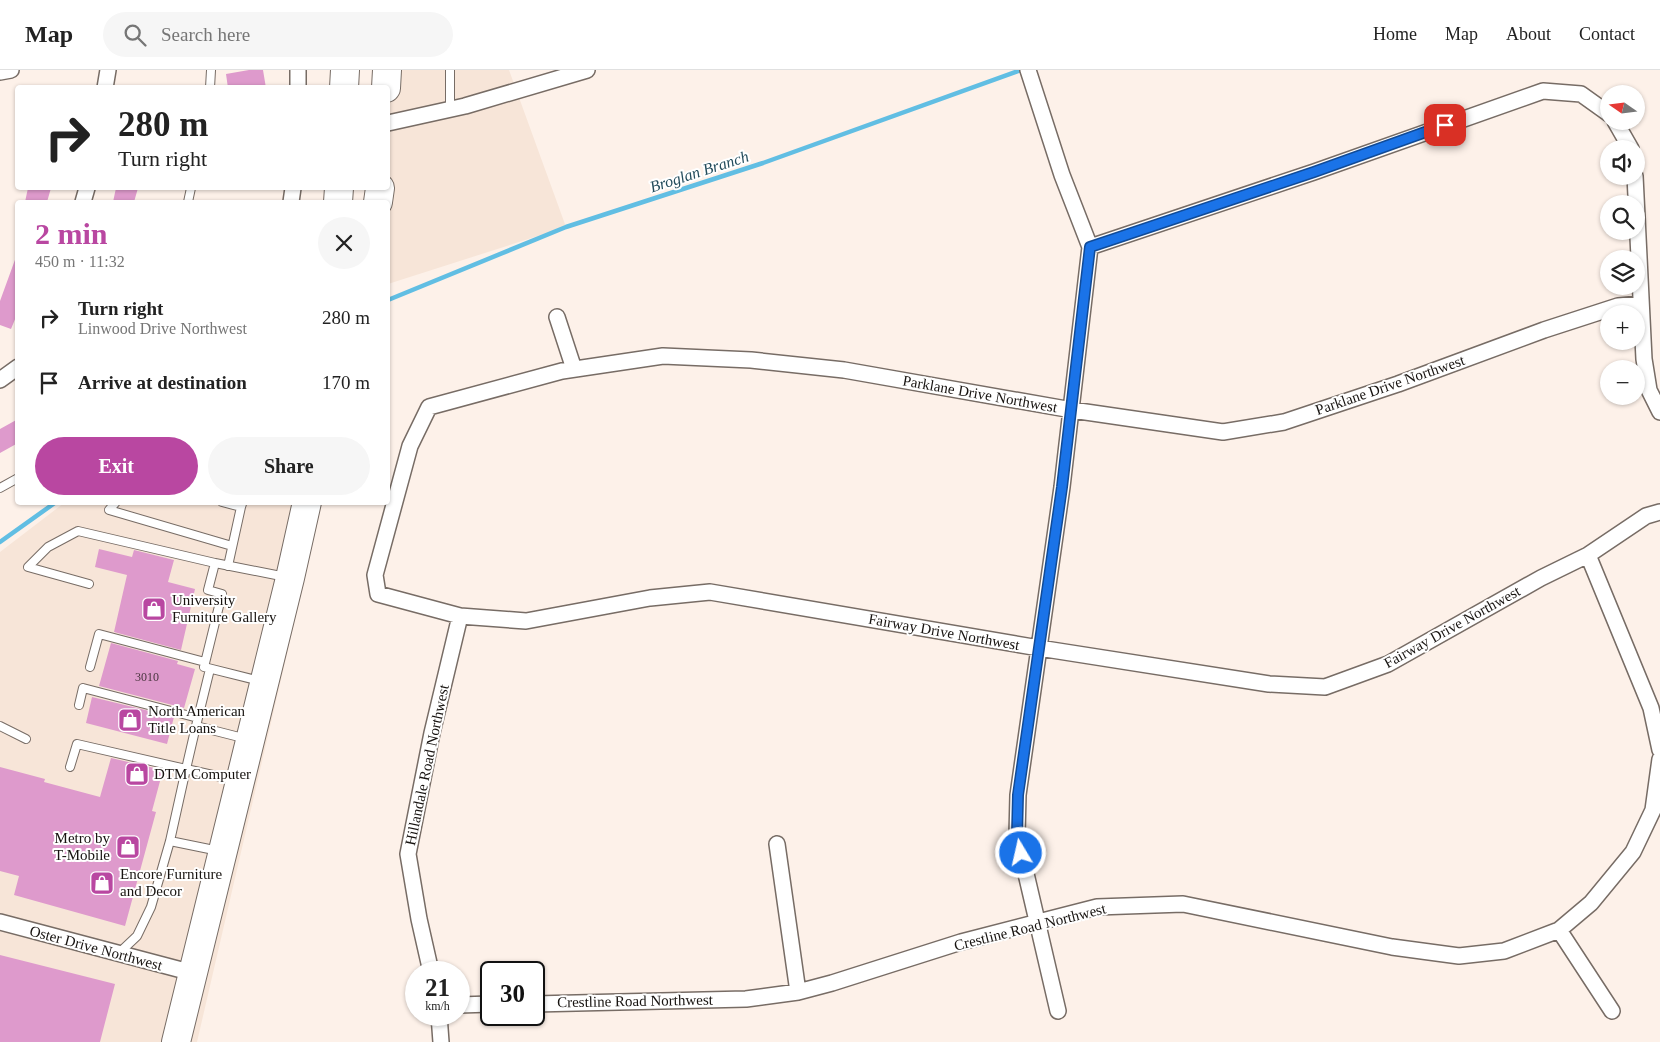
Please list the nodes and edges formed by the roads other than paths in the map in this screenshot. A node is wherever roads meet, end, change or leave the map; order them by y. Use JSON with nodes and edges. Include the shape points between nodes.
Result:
{"nodes":[{"id":1,"x":108,"y":70,"type":"edge"},
{"id":2,"x":211,"y":70,"type":"edge"},
{"id":3,"x":298,"y":70,"type":"edge"},
{"id":4,"x":345,"y":70,"type":"edge"},
{"id":5,"x":387,"y":70,"type":"edge"},
{"id":6,"x":450,"y":70,"type":"edge"},
{"id":7,"x":587,"y":70,"type":"edge"},
{"id":8,"x":1028,"y":70,"type":"edge"},
{"id":9,"x":106,"y":85,"type":"edge"},
{"id":10,"x":210,"y":85,"type":"edge"},
{"id":11,"x":298,"y":85,"type":"edge"},
{"id":12,"x":344,"y":85,"type":"edge"},
{"id":13,"x":386,"y":85,"type":"edge"},
{"id":14,"x":450,"y":108,"type":"junction"},
{"id":15,"x":1600,"y":108,"type":"edge"},
{"id":16,"x":390,"y":123,"type":"edge"},
{"id":17,"x":1636,"y":185,"type":"edge"},
{"id":18,"x":1090,"y":247,"type":"junction"},
{"id":19,"x":1640,"y":304,"type":"junction"},
{"id":20,"x":557,"y":317,"type":"dead end"},
{"id":21,"x":15,"y":369,"type":"edge"},
{"id":22,"x":574,"y":369,"type":"junction"},
{"id":23,"x":0,"y":380,"type":"edge"},
{"id":24,"x":1072,"y":410,"type":"junction"},
{"id":25,"x":1660,"y":412,"type":"edge"},
{"id":26,"x":15,"y":480,"type":"edge"},
{"id":27,"x":0,"y":488,"type":"edge"},
{"id":28,"x":113,"y":505,"type":"edge"},
{"id":29,"x":241,"y":505,"type":"edge"},
{"id":30,"x":307,"y":505,"type":"edge"},
{"id":31,"x":1660,"y":512,"type":"edge"},
{"id":32,"x":232,"y":546,"type":"junction"},
{"id":33,"x":1588,"y":555,"type":"junction"},
{"id":34,"x":380,"y":556,"type":"joint"},
{"id":35,"x":215,"y":564,"type":"junction"},
{"id":36,"x":228,"y":566,"type":"junction"},
{"id":37,"x":290,"y":578,"type":"junction"},
{"id":38,"x":89,"y":584,"type":"dead end"},
{"id":39,"x":460,"y":616,"type":"junction"},
{"id":40,"x":1040,"y":648,"type":"junction"},
{"id":41,"x":205,"y":662,"type":"junction"},
{"id":42,"x":90,"y":667,"type":"dead end"},
{"id":43,"x":210,"y":669,"type":"junction"},
{"id":44,"x":265,"y":682,"type":"junction"},
{"id":45,"x":79,"y":705,"type":"dead end"},
{"id":46,"x":197,"y":722,"type":"junction"},
{"id":47,"x":0,"y":726,"type":"edge"},
{"id":48,"x":26,"y":739,"type":"dead end"},
{"id":49,"x":250,"y":740,"type":"junction"},
{"id":50,"x":1660,"y":750,"type":"edge"},
{"id":51,"x":1660,"y":759,"type":"edge"},
{"id":52,"x":70,"y":767,"type":"dead end"},
{"id":53,"x":186,"y":769,"type":"junction"},
{"id":54,"x":240,"y":781,"type":"junction"},
{"id":55,"x":170,"y":841,"type":"junction"},
{"id":56,"x":777,"y":844,"type":"dead end"},
{"id":57,"x":223,"y":852,"type":"junction"},
{"id":58,"x":0,"y":922,"type":"edge"},
{"id":59,"x":1037,"y":922,"type":"junction"},
{"id":60,"x":1559,"y":930,"type":"junction"},
{"id":61,"x":118,"y":954,"type":"junction"},
{"id":62,"x":429,"y":961,"type":"edge"},
{"id":63,"x":193,"y":973,"type":"junction"},
{"id":64,"x":798,"y":992,"type":"junction"},
{"id":65,"x":545,"y":1004,"type":"edge"},
{"id":66,"x":1058,"y":1011,"type":"dead end"},
{"id":67,"x":1612,"y":1011,"type":"dead end"},
{"id":68,"x":440,"y":1026,"type":"edge"},
{"id":69,"x":176,"y":1042,"type":"edge"},
{"id":70,"x":441,"y":1042,"type":"edge"}],
"edges":[{"from":1,"to":9,"type":"street"},
{"from":2,"to":10,"type":"lane"},
{"from":3,"to":11,"type":"street"},
{"from":4,"to":12,"type":"highway"},
{"from":5,"to":13,"type":"highway"},
{"from":6,"to":14,"type":"lane"},
{"from":7,"to":14,"type":"street"},
{"from":8,"to":18,"type":"street","via":[[1062,175]]},
{"from":14,"to":16,"type":"street"},
{"from":15,"to":18,"type":"street","via":[[1581,94],[1543,92]]},
{"from":17,"to":19,"type":"street"},
{"from":18,"to":24,"type":"street"},
{"from":19,"to":24,"type":"street","name":"Parklane Drive Northwest","via":[[1618,306],[1554,327],[1284,422],[1223,432]]},
{"from":19,"to":25,"type":"street","via":[[1649,390]]},
{"from":20,"to":22,"type":"street"},
{"from":21,"to":23,"type":"street"},
{"from":22,"to":24,"type":"street","name":"Parklane Drive Northwest","via":[[663,356],[750,360],[844,370]]},
{"from":22,"to":34,"type":"street","name":"Parklane Drive Northwest","via":[[429,407],[410,446]]},
{"from":24,"to":40,"type":"street"},
{"from":26,"to":27,"type":"lane"},
{"from":28,"to":32,"type":"lane","via":[[109,510]]},
{"from":29,"to":32,"type":"lane"},
{"from":30,"to":37,"type":"highway"},
{"from":31,"to":33,"type":"street","name":"Fairway Drive Northwest","via":[[1646,516]]},
{"from":32,"to":36,"type":"lane"},
{"from":33,"to":40,"type":"street","name":"Fairway Drive Northwest","via":[[1388,664],[1325,687],[1268,684]]},
{"from":33,"to":50,"type":"street","via":[[1651,708]]},
{"from":34,"to":39,"type":"street","name":"Fairway Drive Northwest","via":[[375,574],[378,594]]},
{"from":35,"to":36,"type":"lane"},
{"from":35,"to":38,"type":"lane","via":[[78,530],[48,547],[28,567]]},
{"from":35,"to":41,"type":"lane","via":[[208,590],[222,594]]},
{"from":36,"to":37,"type":"lane"},
{"from":37,"to":44,"type":"highway"},
{"from":39,"to":40,"type":"street","name":"Fairway Drive Northwest","via":[[526,621],[650,598],[710,592]]},
{"from":39,"to":62,"type":"street","name":"Hillandale Road Northwest","via":[[408,854]]},
{"from":40,"to":59,"type":"street","via":[[1018,795],[1017,835]]},
{"from":41,"to":42,"type":"lane","via":[[99,634]]},
{"from":41,"to":43,"type":"lane","via":[[204,667]]},
{"from":43,"to":44,"type":"lane"},
{"from":43,"to":46,"type":"lane"},
{"from":44,"to":49,"type":"highway"},
{"from":45,"to":46,"type":"lane","via":[[83,688]]},
{"from":46,"to":49,"type":"lane"},
{"from":46,"to":53,"type":"lane"},
{"from":47,"to":48,"type":"lane"},
{"from":49,"to":54,"type":"highway"},
{"from":51,"to":60,"type":"street","name":"Crestline Road Northwest","via":[[1653,810],[1633,852],[1591,903]]},
{"from":52,"to":53,"type":"lane","via":[[77,744]]},
{"from":53,"to":54,"type":"lane"},
{"from":53,"to":55,"type":"lane"},
{"from":54,"to":57,"type":"highway"},
{"from":55,"to":57,"type":"lane"},
{"from":55,"to":61,"type":"lane","via":[[151,907],[137,936]]},
{"from":56,"to":64,"type":"street"},
{"from":57,"to":63,"type":"highway"},
{"from":58,"to":61,"type":"street","name":"Oster Drive Northwest"},
{"from":59,"to":60,"type":"street","name":"Crestline Road Northwest","via":[[1097,907],[1183,904],[1392,947],[1459,956],[1504,951]]},
{"from":59,"to":64,"type":"street","name":"Crestline Road Northwest"},
{"from":59,"to":66,"type":"street"},
{"from":60,"to":67,"type":"street"},
{"from":61,"to":63,"type":"street","name":"Oster Drive Northwest"},
{"from":63,"to":69,"type":"highway"},
{"from":64,"to":65,"type":"street","name":"Crestline Road Northwest","via":[[746,999]]},
{"from":68,"to":70,"type":"street"}]}
